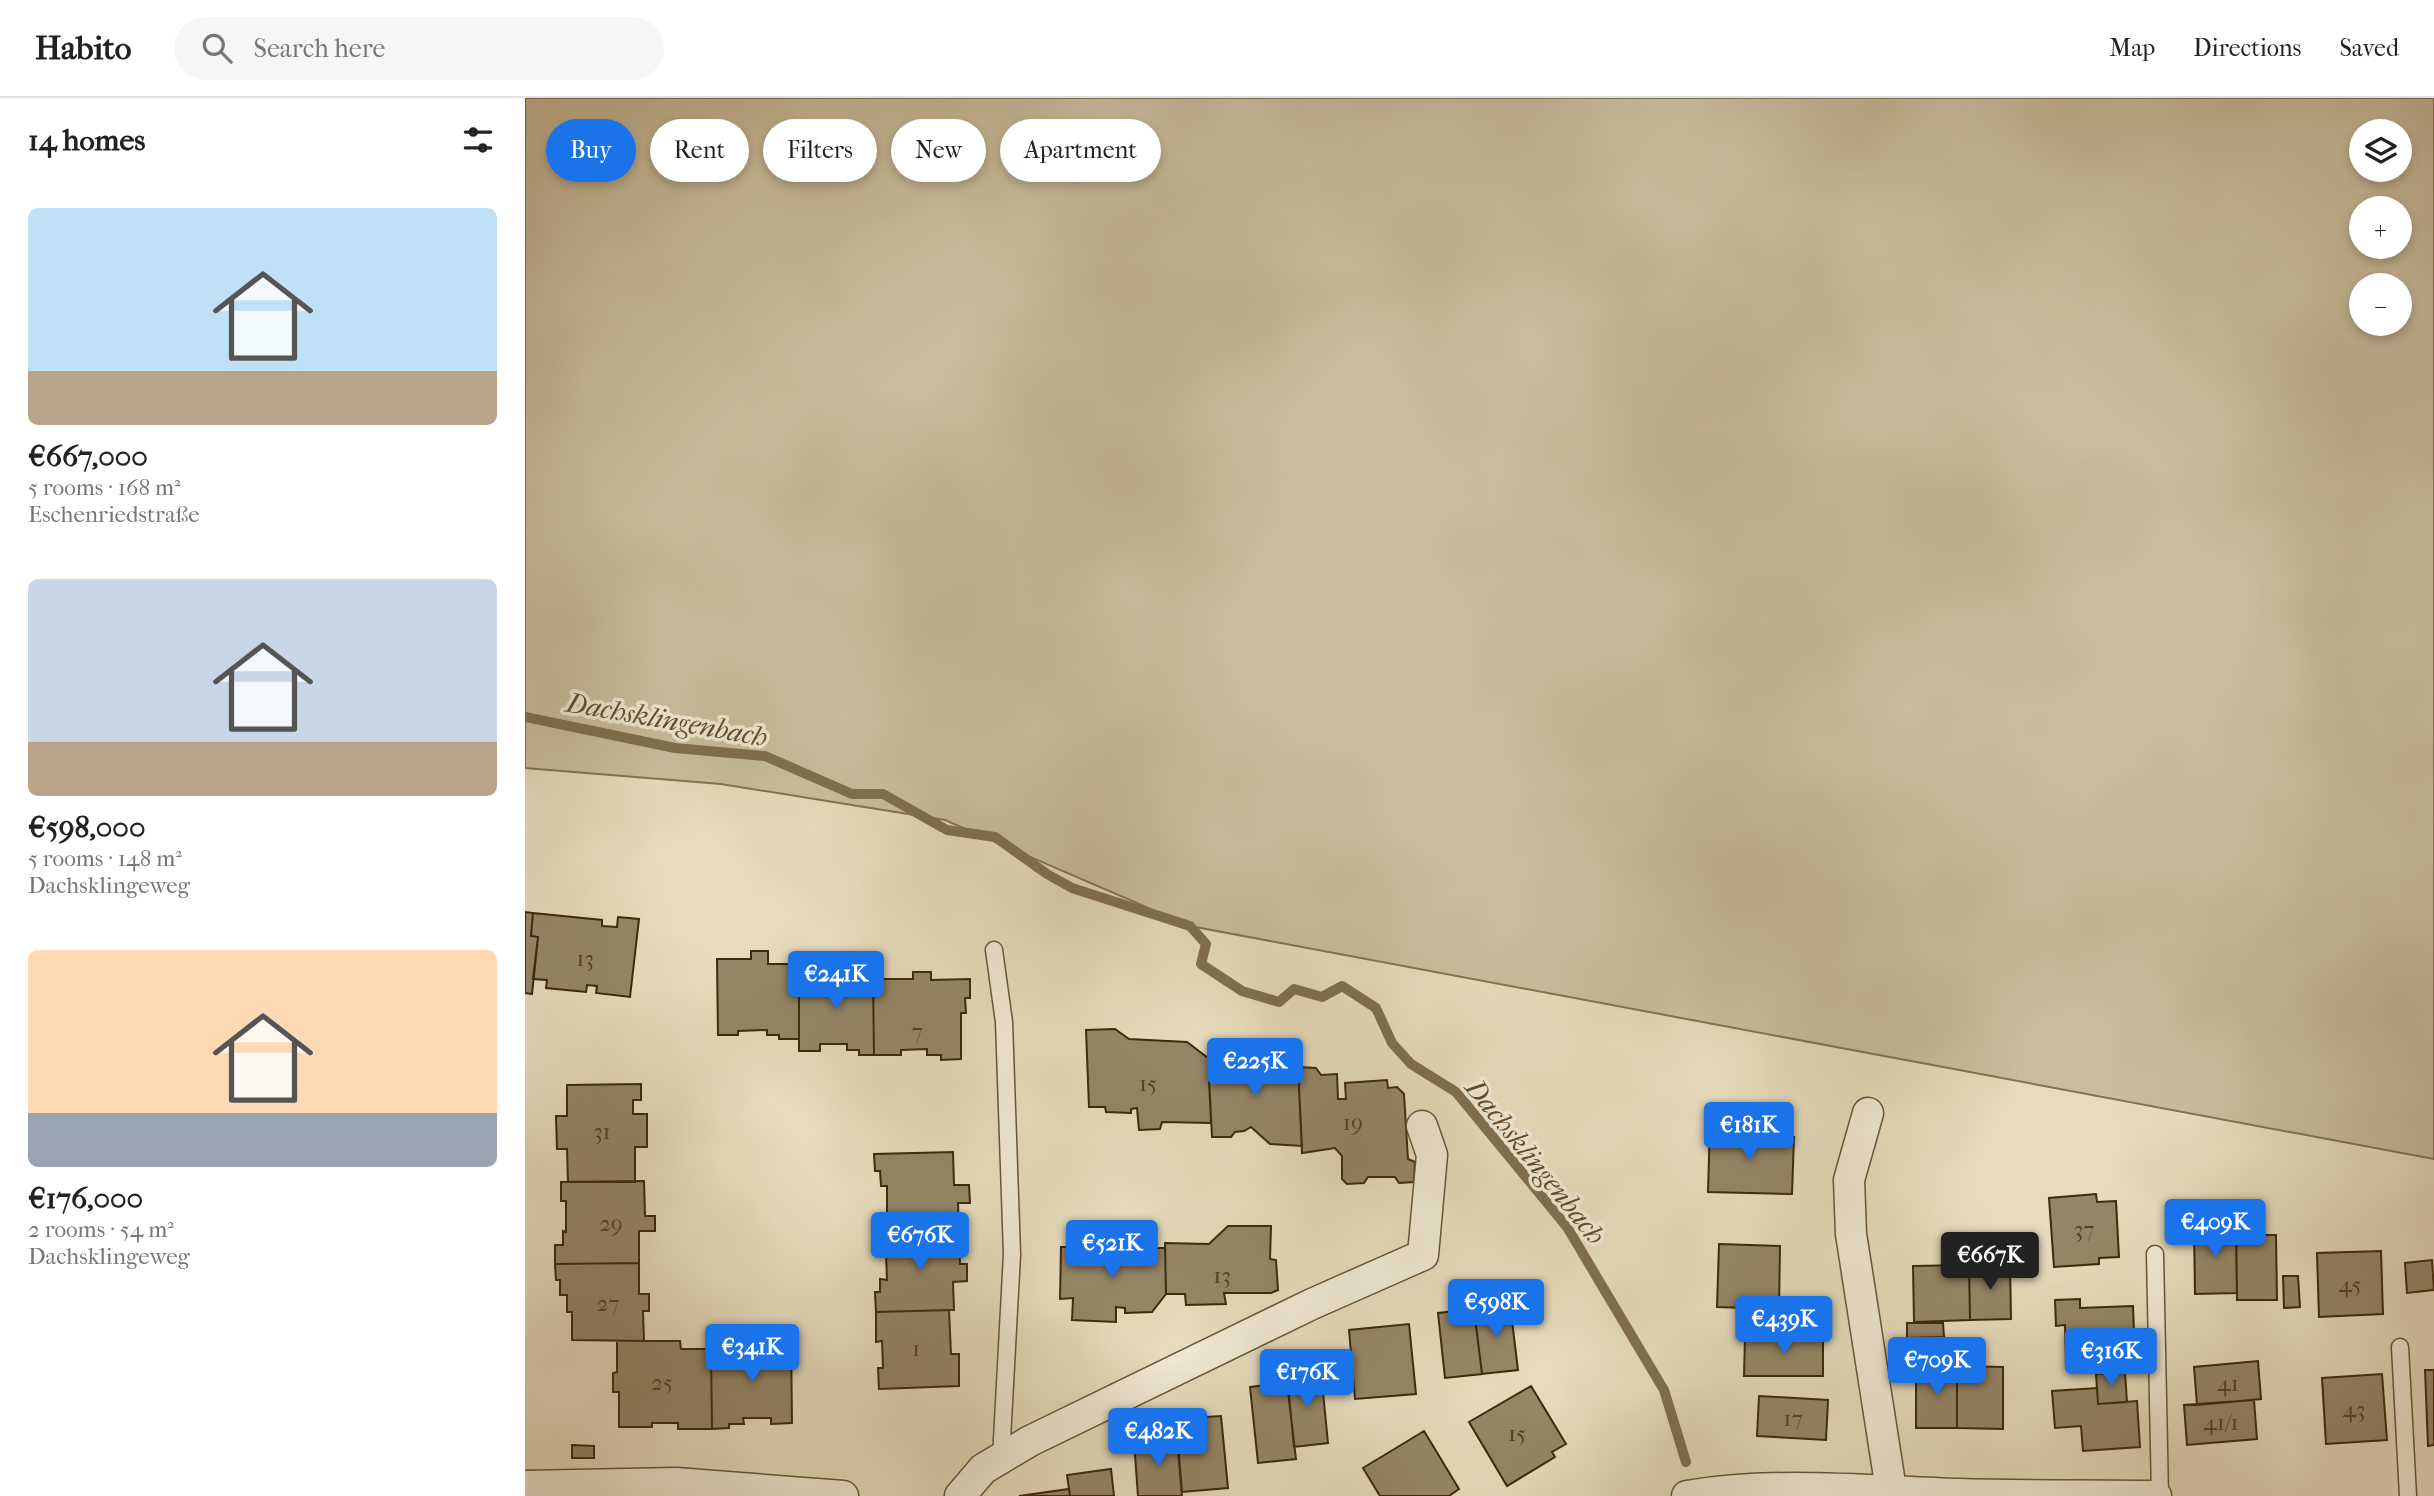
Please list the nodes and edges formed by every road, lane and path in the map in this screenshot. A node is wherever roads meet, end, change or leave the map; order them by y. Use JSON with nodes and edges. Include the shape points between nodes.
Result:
{"nodes":[{"id":1,"x":994,"y":950,"type":"dead end"},
{"id":2,"x":1868,"y":1112,"type":"dead end"},
{"id":3,"x":1422,"y":1126,"type":"dead end"},
{"id":4,"x":2155,"y":1254,"type":"dead end"},
{"id":5,"x":2400,"y":1347,"type":"dead end"},
{"id":6,"x":1001,"y":1458,"type":"junction"},
{"id":7,"x":525,"y":1486,"type":"edge"},
{"id":8,"x":1892,"y":1493,"type":"edge"},
{"id":9,"x":843,"y":1496,"type":"edge"},
{"id":10,"x":960,"y":1496,"type":"edge"},
{"id":11,"x":1687,"y":1496,"type":"edge"},
{"id":12,"x":2158,"y":1496,"type":"edge"},
{"id":13,"x":2408,"y":1496,"type":"edge"}],
"edges":[{"from":1,"to":6,"type":"lane","via":[[1005,1022],[1012,1254]]},
{"from":2,"to":8,"type":"street","via":[[1849,1180],[1851,1234]]},
{"from":3,"to":6,"type":"street","via":[[1432,1155],[1423,1255],[1288,1316]]},
{"from":4,"to":12,"type":"lane"},
{"from":5,"to":13,"type":"lane"},
{"from":6,"to":10,"type":"street","via":[[982,1469]]},
{"from":7,"to":9,"type":"street","via":[[675,1483]]},
{"from":8,"to":11,"type":"street","via":[[1807,1489]]},
{"from":8,"to":12,"type":"street"}]}
